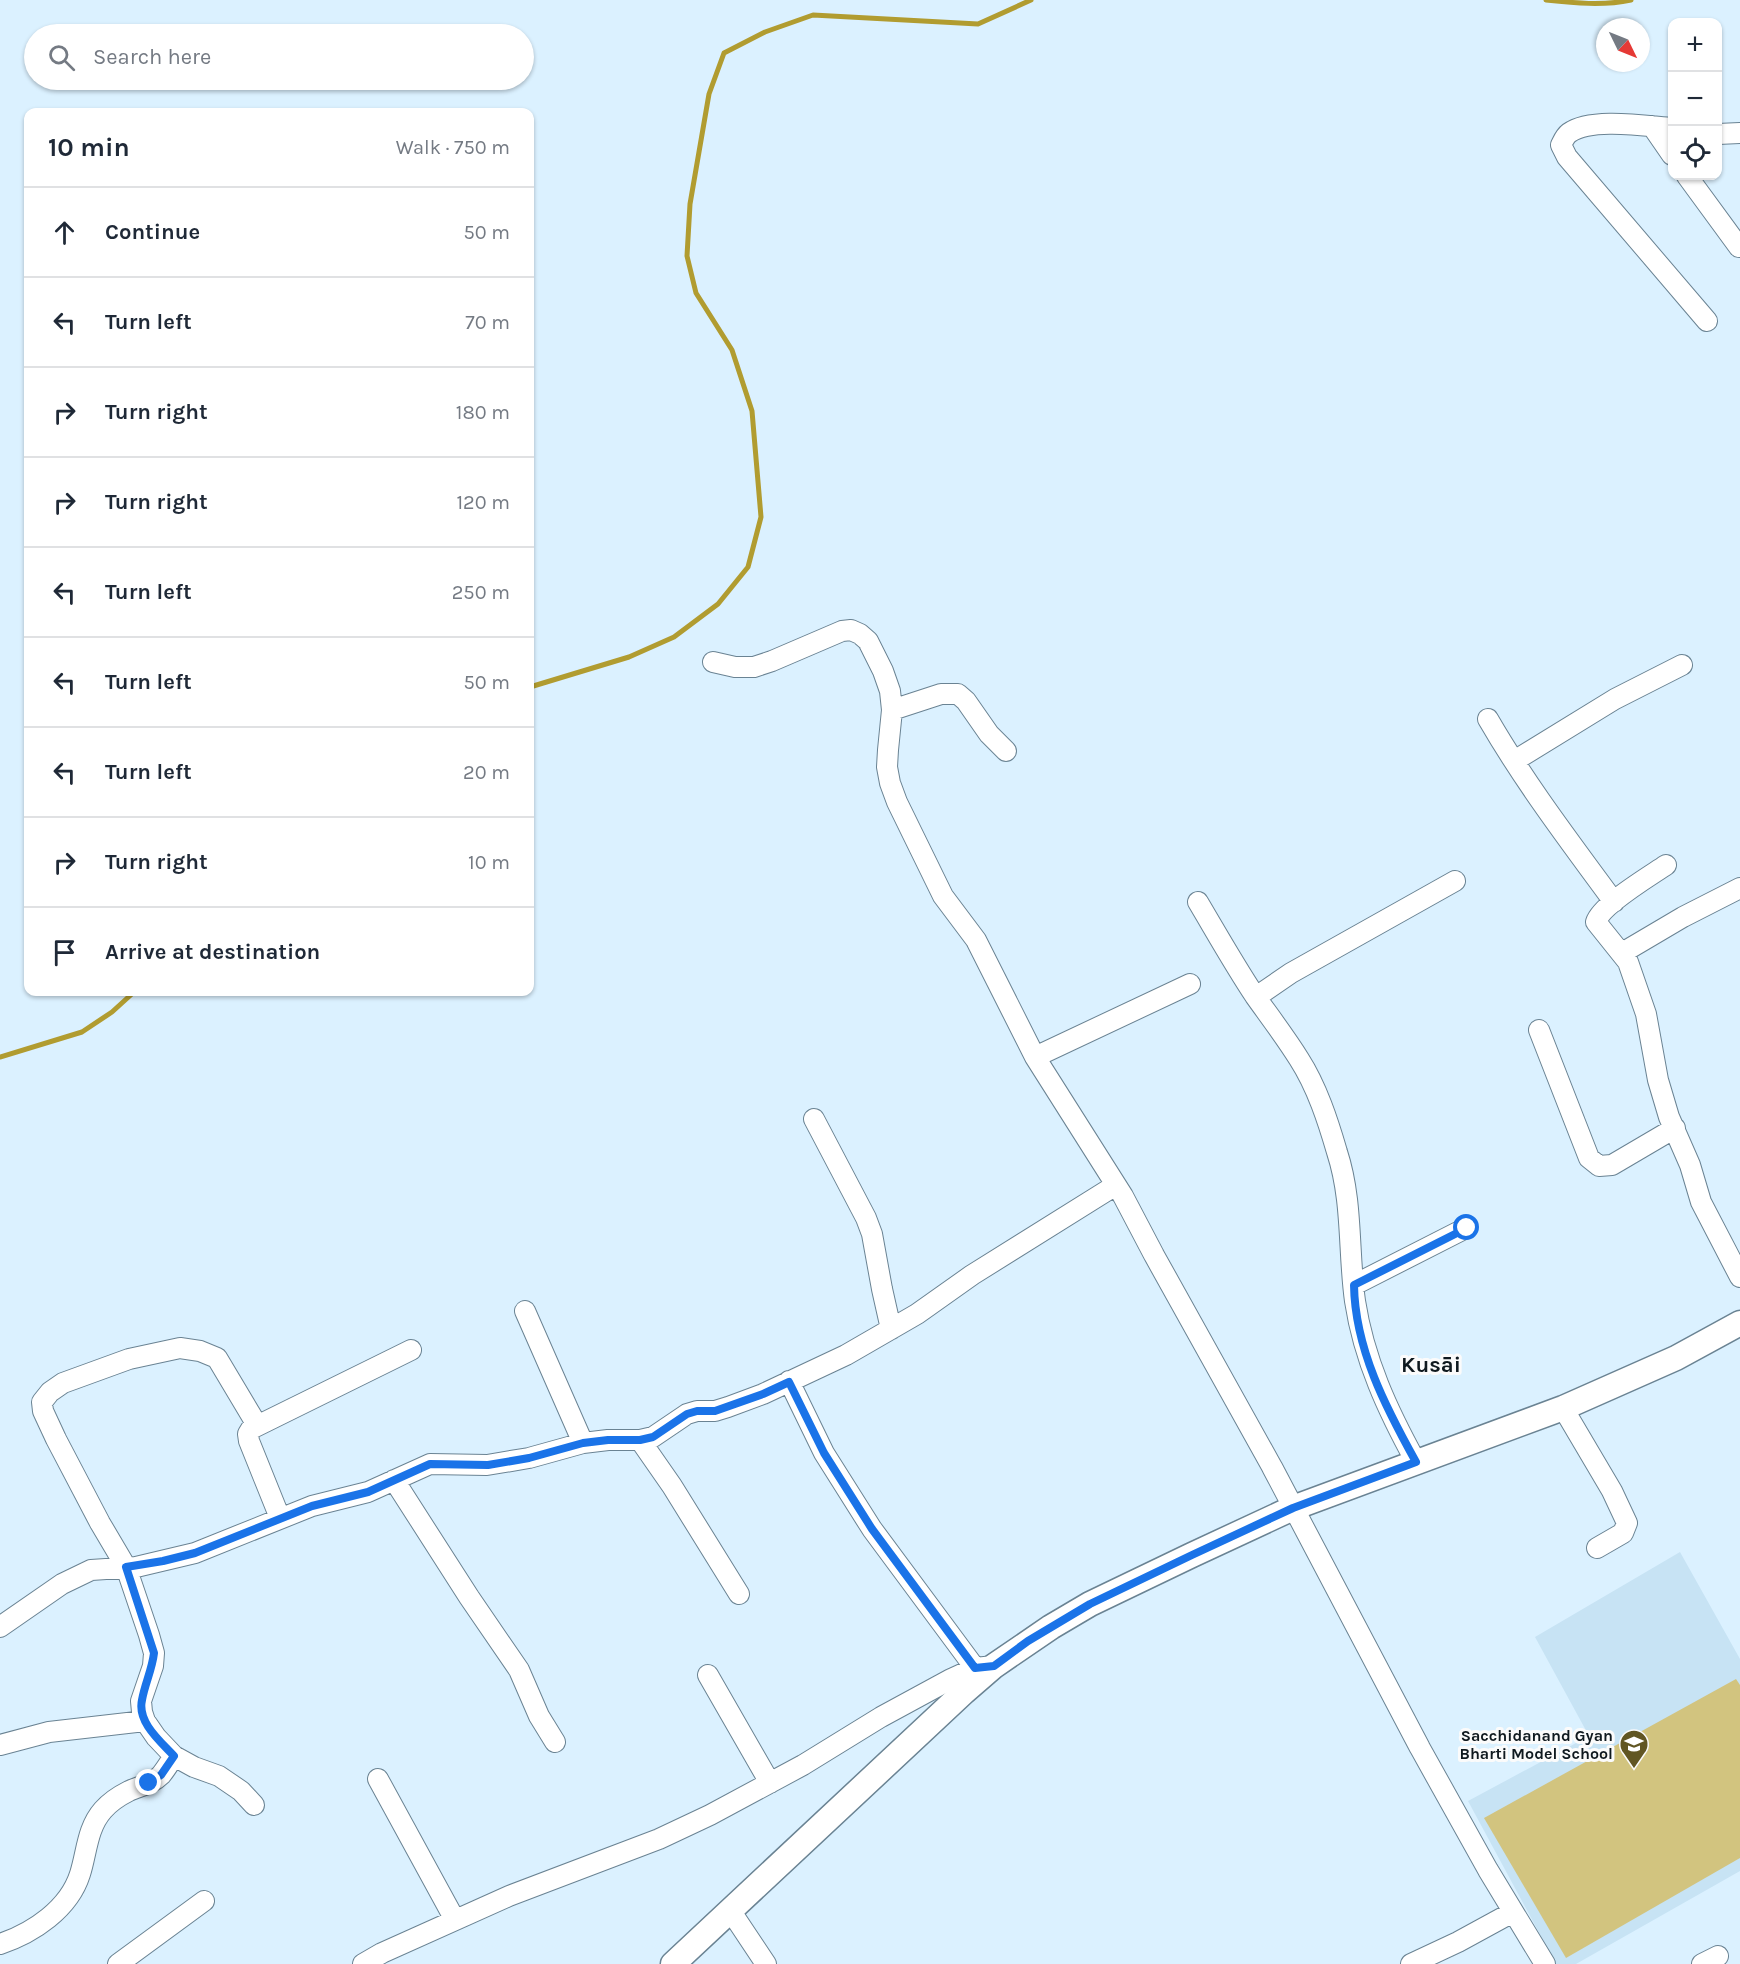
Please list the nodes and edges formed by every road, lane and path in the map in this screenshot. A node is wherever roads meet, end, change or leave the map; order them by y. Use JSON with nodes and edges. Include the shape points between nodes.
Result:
{"nodes":[{"id":1,"x":1652,"y":126,"type":"junction"},
{"id":2,"x":1668,"y":128,"type":"edge"},
{"id":3,"x":1740,"y":133,"type":"edge"},
{"id":4,"x":1722,"y":134,"type":"edge"},
{"id":5,"x":1668,"y":149,"type":"edge"},
{"id":6,"x":1690,"y":180,"type":"edge"},
{"id":7,"x":1739,"y":247,"type":"edge"},
{"id":8,"x":1707,"y":321,"type":"dead end"},
{"id":9,"x":712,"y":662,"type":"dead end"},
{"id":10,"x":1682,"y":666,"type":"dead end"},
{"id":11,"x":892,"y":710,"type":"junction"},
{"id":12,"x":1488,"y":719,"type":"dead end"},
{"id":13,"x":1006,"y":751,"type":"dead end"},
{"id":14,"x":1514,"y":761,"type":"junction"},
{"id":15,"x":1666,"y":865,"type":"dead end"},
{"id":16,"x":1455,"y":881,"type":"dead end"},
{"id":17,"x":1740,"y":888,"type":"edge"},
{"id":18,"x":1614,"y":902,"type":"junction"},
{"id":19,"x":1198,"y":903,"type":"dead end"},
{"id":20,"x":1622,"y":953,"type":"junction"},
{"id":21,"x":1190,"y":984,"type":"dead end"},
{"id":22,"x":1256,"y":997,"type":"junction"},
{"id":23,"x":1539,"y":1030,"type":"dead end"},
{"id":24,"x":1035,"y":1058,"type":"junction"},
{"id":25,"x":814,"y":1119,"type":"dead end"},
{"id":26,"x":1675,"y":1128,"type":"junction"},
{"id":27,"x":1116,"y":1185,"type":"junction"},
{"id":28,"x":1467,"y":1228,"type":"dead end"},
{"id":29,"x":1740,"y":1276,"type":"edge"},
{"id":30,"x":1354,"y":1285,"type":"junction"},
{"id":31,"x":525,"y":1311,"type":"dead end"},
{"id":32,"x":1740,"y":1324,"type":"edge"},
{"id":33,"x":891,"y":1329,"type":"junction"},
{"id":34,"x":411,"y":1350,"type":"dead end"},
{"id":35,"x":789,"y":1382,"type":"junction"},
{"id":36,"x":1563,"y":1408,"type":"junction"},
{"id":37,"x":257,"y":1425,"type":"junction"},
{"id":38,"x":640,"y":1440,"type":"junction"},
{"id":39,"x":583,"y":1443,"type":"junction"},
{"id":40,"x":1416,"y":1462,"type":"junction"},
{"id":41,"x":394,"y":1480,"type":"junction"},
{"id":42,"x":1293,"y":1508,"type":"junction"},
{"id":43,"x":280,"y":1518,"type":"junction"},
{"id":44,"x":1597,"y":1548,"type":"dead end"},
{"id":45,"x":126,"y":1567,"type":"junction"},
{"id":46,"x":739,"y":1594,"type":"dead end"},
{"id":47,"x":0,"y":1627,"type":"edge"},
{"id":48,"x":985,"y":1667,"type":"junction"},
{"id":49,"x":708,"y":1675,"type":"dead end"},
{"id":50,"x":145,"y":1721,"type":"junction"},
{"id":51,"x":555,"y":1743,"type":"dead end"},
{"id":52,"x":0,"y":1745,"type":"edge"},
{"id":53,"x":174,"y":1756,"type":"junction"},
{"id":54,"x":378,"y":1779,"type":"dead end"},
{"id":55,"x":770,"y":1783,"type":"junction"},
{"id":56,"x":254,"y":1805,"type":"dead end"},
{"id":57,"x":204,"y":1901,"type":"dead end"},
{"id":58,"x":730,"y":1910,"type":"junction"},
{"id":59,"x":1513,"y":1912,"type":"junction"},
{"id":60,"x":454,"y":1920,"type":"junction"},
{"id":61,"x":0,"y":1944,"type":"edge"},
{"id":62,"x":368,"y":1963,"type":"edge"},
{"id":63,"x":118,"y":1964,"type":"edge"},
{"id":64,"x":673,"y":1964,"type":"edge"},
{"id":65,"x":766,"y":1964,"type":"edge"},
{"id":66,"x":1411,"y":1964,"type":"edge"},
{"id":67,"x":1545,"y":1964,"type":"edge"}],
"edges":[{"from":1,"to":2,"type":"street"},
{"from":1,"to":5,"type":"street"},
{"from":1,"to":8,"type":"street","via":[[1582,127],[1567,134],[1561,145]]},
{"from":3,"to":4,"type":"street"},
{"from":6,"to":7,"type":"street"},
{"from":9,"to":11,"type":"street","via":[[753,667],[851,630],[868,641],[874,651],[890,691]]},
{"from":10,"to":14,"type":"street","via":[[1615,699]]},
{"from":11,"to":13,"type":"street","via":[[941,694],[958,694]]},
{"from":11,"to":24,"type":"street","via":[[887,767],[897,802],[943,896],[976,940]]},
{"from":12,"to":14,"type":"street"},
{"from":14,"to":18,"type":"street"},
{"from":15,"to":18,"type":"street"},
{"from":16,"to":22,"type":"street","via":[[1291,973]]},
{"from":17,"to":20,"type":"street"},
{"from":18,"to":20,"type":"street","via":[[1596,922]]},
{"from":19,"to":22,"type":"street"},
{"from":20,"to":26,"type":"street","via":[[1637,984],[1658,1080]]},
{"from":21,"to":24,"type":"street"},
{"from":22,"to":30,"type":"street","via":[[1300,1061],[1335,1145],[1345,1183]]},
{"from":23,"to":26,"type":"street","via":[[1589,1158],[1599,1166],[1612,1165]]},
{"from":24,"to":27,"type":"street"},
{"from":25,"to":33,"type":"street","via":[[872,1234]]},
{"from":26,"to":29,"type":"street","via":[[1701,1202]]},
{"from":27,"to":33,"type":"street"},
{"from":27,"to":42,"type":"street"},
{"from":28,"to":30,"type":"street"},
{"from":30,"to":40,"type":"street","via":[[1360,1329],[1376,1381]]},
{"from":31,"to":39,"type":"street"},
{"from":32,"to":36,"type":"main road","via":[[1676,1358]]},
{"from":33,"to":35,"type":"street"},
{"from":34,"to":37,"type":"street"},
{"from":35,"to":38,"type":"street","via":[[715,1411],[687,1414],[653,1437]]},
{"from":35,"to":48,"type":"street","via":[[824,1453],[866,1520]]},
{"from":36,"to":40,"type":"main road"},
{"from":36,"to":44,"type":"street","via":[[1627,1523],[1623,1533]]},
{"from":37,"to":43,"type":"street","via":[[248,1434],[249,1441]]},
{"from":37,"to":45,"type":"street","via":[[217,1358],[200,1351],[180,1348],[129,1359],[63,1383],[50,1392],[42,1402],[43,1412]]},
{"from":38,"to":39,"type":"street"},
{"from":38,"to":46,"type":"street"},
{"from":39,"to":41,"type":"street","via":[[488,1465],[430,1464]]},
{"from":40,"to":42,"type":"main road"},
{"from":41,"to":43,"type":"street","via":[[368,1492]]},
{"from":41,"to":51,"type":"street","via":[[519,1670]]},
{"from":42,"to":48,"type":"main road","via":[[1090,1604]]},
{"from":42,"to":59,"type":"street","via":[[1420,1748]]},
{"from":43,"to":45,"type":"street","via":[[195,1553]]},
{"from":45,"to":47,"type":"street","via":[[101,1568],[78,1575]]},
{"from":45,"to":50,"type":"street","via":[[154,1653],[141,1701]]},
{"from":48,"to":55,"type":"street","via":[[951,1679],[896,1708]]},
{"from":48,"to":58,"type":"main road","via":[[964,1692]]},
{"from":49,"to":55,"type":"street"},
{"from":50,"to":52,"type":"street","via":[[58,1731]]},
{"from":50,"to":53,"type":"street"},
{"from":53,"to":56,"type":"street","via":[[219,1776]]},
{"from":53,"to":61,"type":"street","via":[[161,1775],[111,1801],[100,1813],[72,1894],[28,1932]]},
{"from":54,"to":60,"type":"street"},
{"from":55,"to":60,"type":"street","via":[[659,1839]]},
{"from":57,"to":63,"type":"street"},
{"from":58,"to":64,"type":"main road"},
{"from":58,"to":65,"type":"street"},
{"from":59,"to":66,"type":"street"},
{"from":59,"to":67,"type":"street"},
{"from":60,"to":62,"type":"street"}]}
